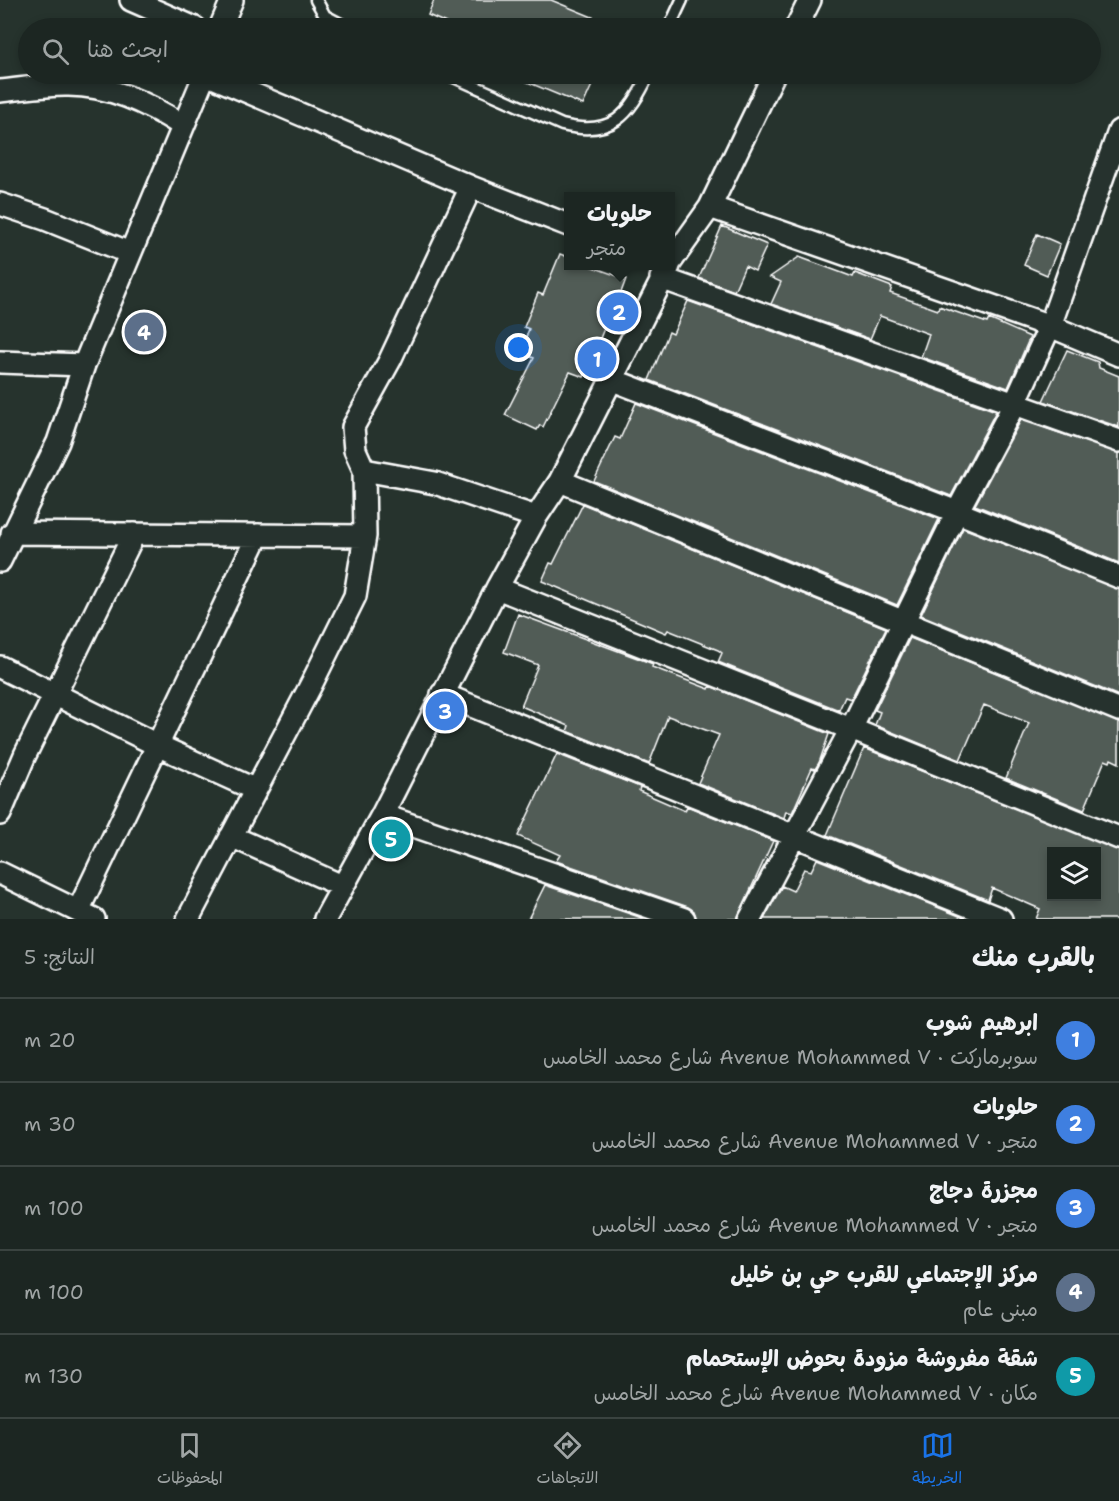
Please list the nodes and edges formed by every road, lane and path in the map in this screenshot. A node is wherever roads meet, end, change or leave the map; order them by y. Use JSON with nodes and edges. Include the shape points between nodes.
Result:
{"nodes":[{"id":1,"x":131,"y":0,"type":"edge"},
{"id":2,"x":232,"y":0,"type":"edge"},
{"id":3,"x":316,"y":0,"type":"edge"},
{"id":4,"x":682,"y":0,"type":"edge"},
{"id":5,"x":810,"y":0,"type":"edge"},
{"id":6,"x":172,"y":18,"type":"edge"},
{"id":7,"x":224,"y":18,"type":"edge"},
{"id":8,"x":329,"y":18,"type":"edge"},
{"id":9,"x":674,"y":18,"type":"edge"},
{"id":10,"x":801,"y":18,"type":"edge"},
{"id":11,"x":200,"y":84,"type":"edge"},
{"id":12,"x":229,"y":84,"type":"edge"},
{"id":13,"x":470,"y":84,"type":"edge"},
{"id":14,"x":644,"y":84,"type":"edge"},
{"id":15,"x":769,"y":84,"type":"edge"},
{"id":16,"x":0,"y":91,"type":"edge"},
{"id":17,"x":182,"y":125,"type":"junction"},
{"id":18,"x":1119,"y":131,"type":"edge"},
{"id":19,"x":471,"y":187,"type":"junction"},
{"id":20,"x":0,"y":204,"type":"edge"},
{"id":21,"x":710,"y":207,"type":"junction"},
{"id":22,"x":564,"y":223,"type":"edge"},
{"id":23,"x":130,"y":254,"type":"junction"},
{"id":24,"x":675,"y":257,"type":"edge"},
{"id":25,"x":666,"y":270,"type":"edge"},
{"id":26,"x":670,"y":270,"type":"edge"},
{"id":27,"x":1050,"y":326,"type":"junction"},
{"id":28,"x":1119,"y":355,"type":"edge"},
{"id":29,"x":0,"y":362,"type":"edge"},
{"id":30,"x":84,"y":365,"type":"junction"},
{"id":31,"x":610,"y":380,"type":"junction"},
{"id":32,"x":1015,"y":403,"type":"junction"},
{"id":33,"x":1119,"y":441,"type":"edge"},
{"id":34,"x":364,"y":470,"type":"junction"},
{"id":35,"x":560,"y":481,"type":"junction"},
{"id":36,"x":957,"y":512,"type":"junction"},
{"id":37,"x":536,"y":517,"type":"junction"},
{"id":38,"x":12,"y":533,"type":"junction"},
{"id":39,"x":134,"y":534,"type":"junction"},
{"id":40,"x":258,"y":535,"type":"junction"},
{"id":41,"x":365,"y":536,"type":"junction"},
{"id":42,"x":0,"y":561,"type":"edge"},
{"id":43,"x":1119,"y":577,"type":"edge"},
{"id":44,"x":497,"y":588,"type":"junction"},
{"id":45,"x":903,"y":622,"type":"junction"},
{"id":46,"x":0,"y":667,"type":"edge"},
{"id":47,"x":56,"y":694,"type":"junction"},
{"id":48,"x":442,"y":694,"type":"junction"},
{"id":49,"x":1119,"y":710,"type":"edge"},
{"id":50,"x":851,"y":729,"type":"junction"},
{"id":51,"x":157,"y":745,"type":"junction"},
{"id":52,"x":256,"y":790,"type":"junction"},
{"id":53,"x":0,"y":814,"type":"edge"},
{"id":54,"x":382,"y":815,"type":"junction"},
{"id":55,"x":231,"y":836,"type":"junction"},
{"id":56,"x":793,"y":836,"type":"junction"},
{"id":57,"x":1119,"y":838,"type":"edge"},
{"id":58,"x":0,"y":873,"type":"edge"},
{"id":59,"x":342,"y":886,"type":"junction"},
{"id":60,"x":86,"y":915,"type":"edge"},
{"id":61,"x":330,"y":917,"type":"edge"},
{"id":62,"x":188,"y":919,"type":"edge"},
{"id":63,"x":684,"y":919,"type":"edge"},
{"id":64,"x":750,"y":919,"type":"edge"},
{"id":65,"x":1001,"y":919,"type":"edge"}],
"edges":[{"from":1,"to":6,"type":"street"},
{"from":2,"to":7,"type":"street"},
{"from":3,"to":8,"type":"lane"},
{"from":4,"to":9,"type":"lane"},
{"from":5,"to":10,"type":"street"},
{"from":11,"to":17,"type":"street"},
{"from":12,"to":19,"type":"street"},
{"from":13,"to":14,"type":"lane","via":[[579,130],[597,129],[614,122],[628,111]]},
{"from":15,"to":21,"type":"street"},
{"from":16,"to":17,"type":"street","via":[[66,84],[97,87],[152,106]]},
{"from":17,"to":23,"type":"street"},
{"from":18,"to":27,"type":"street"},
{"from":19,"to":22,"type":"street"},
{"from":19,"to":34,"type":"street","via":[[390,360],[353,427],[355,450]]},
{"from":20,"to":23,"type":"street"},
{"from":21,"to":24,"type":"street"},
{"from":21,"to":27,"type":"street"},
{"from":23,"to":30,"type":"street"},
{"from":25,"to":31,"type":"street"},
{"from":26,"to":32,"type":"street"},
{"from":27,"to":28,"type":"street"},
{"from":27,"to":32,"type":"street"},
{"from":29,"to":30,"type":"street"},
{"from":30,"to":38,"type":"street","via":[[58,442]]},
{"from":31,"to":35,"type":"street"},
{"from":31,"to":36,"type":"street"},
{"from":32,"to":33,"type":"street"},
{"from":32,"to":36,"type":"street"},
{"from":34,"to":37,"type":"street","via":[[435,483]]},
{"from":34,"to":41,"type":"street"},
{"from":35,"to":37,"type":"street"},
{"from":35,"to":45,"type":"street"},
{"from":36,"to":43,"type":"street"},
{"from":36,"to":45,"type":"street"},
{"from":37,"to":44,"type":"street"},
{"from":38,"to":39,"type":"street"},
{"from":38,"to":42,"type":"street"},
{"from":39,"to":40,"type":"street"},
{"from":39,"to":47,"type":"street"},
{"from":40,"to":41,"type":"street"},
{"from":40,"to":51,"type":"street"},
{"from":41,"to":52,"type":"street","via":[[355,596]]},
{"from":44,"to":48,"type":"street"},
{"from":44,"to":50,"type":"street"},
{"from":45,"to":49,"type":"street"},
{"from":45,"to":50,"type":"street"},
{"from":46,"to":47,"type":"street"},
{"from":47,"to":51,"type":"street"},
{"from":47,"to":53,"type":"street"},
{"from":48,"to":54,"type":"street"},
{"from":48,"to":56,"type":"street"},
{"from":50,"to":56,"type":"street"},
{"from":50,"to":57,"type":"street"},
{"from":51,"to":52,"type":"street"},
{"from":51,"to":60,"type":"street"},
{"from":52,"to":55,"type":"street"},
{"from":54,"to":59,"type":"street"},
{"from":54,"to":63,"type":"street"},
{"from":55,"to":59,"type":"street"},
{"from":55,"to":62,"type":"street"},
{"from":56,"to":64,"type":"street"},
{"from":56,"to":65,"type":"street"},
{"from":58,"to":60,"type":"street"},
{"from":59,"to":61,"type":"street"}]}
